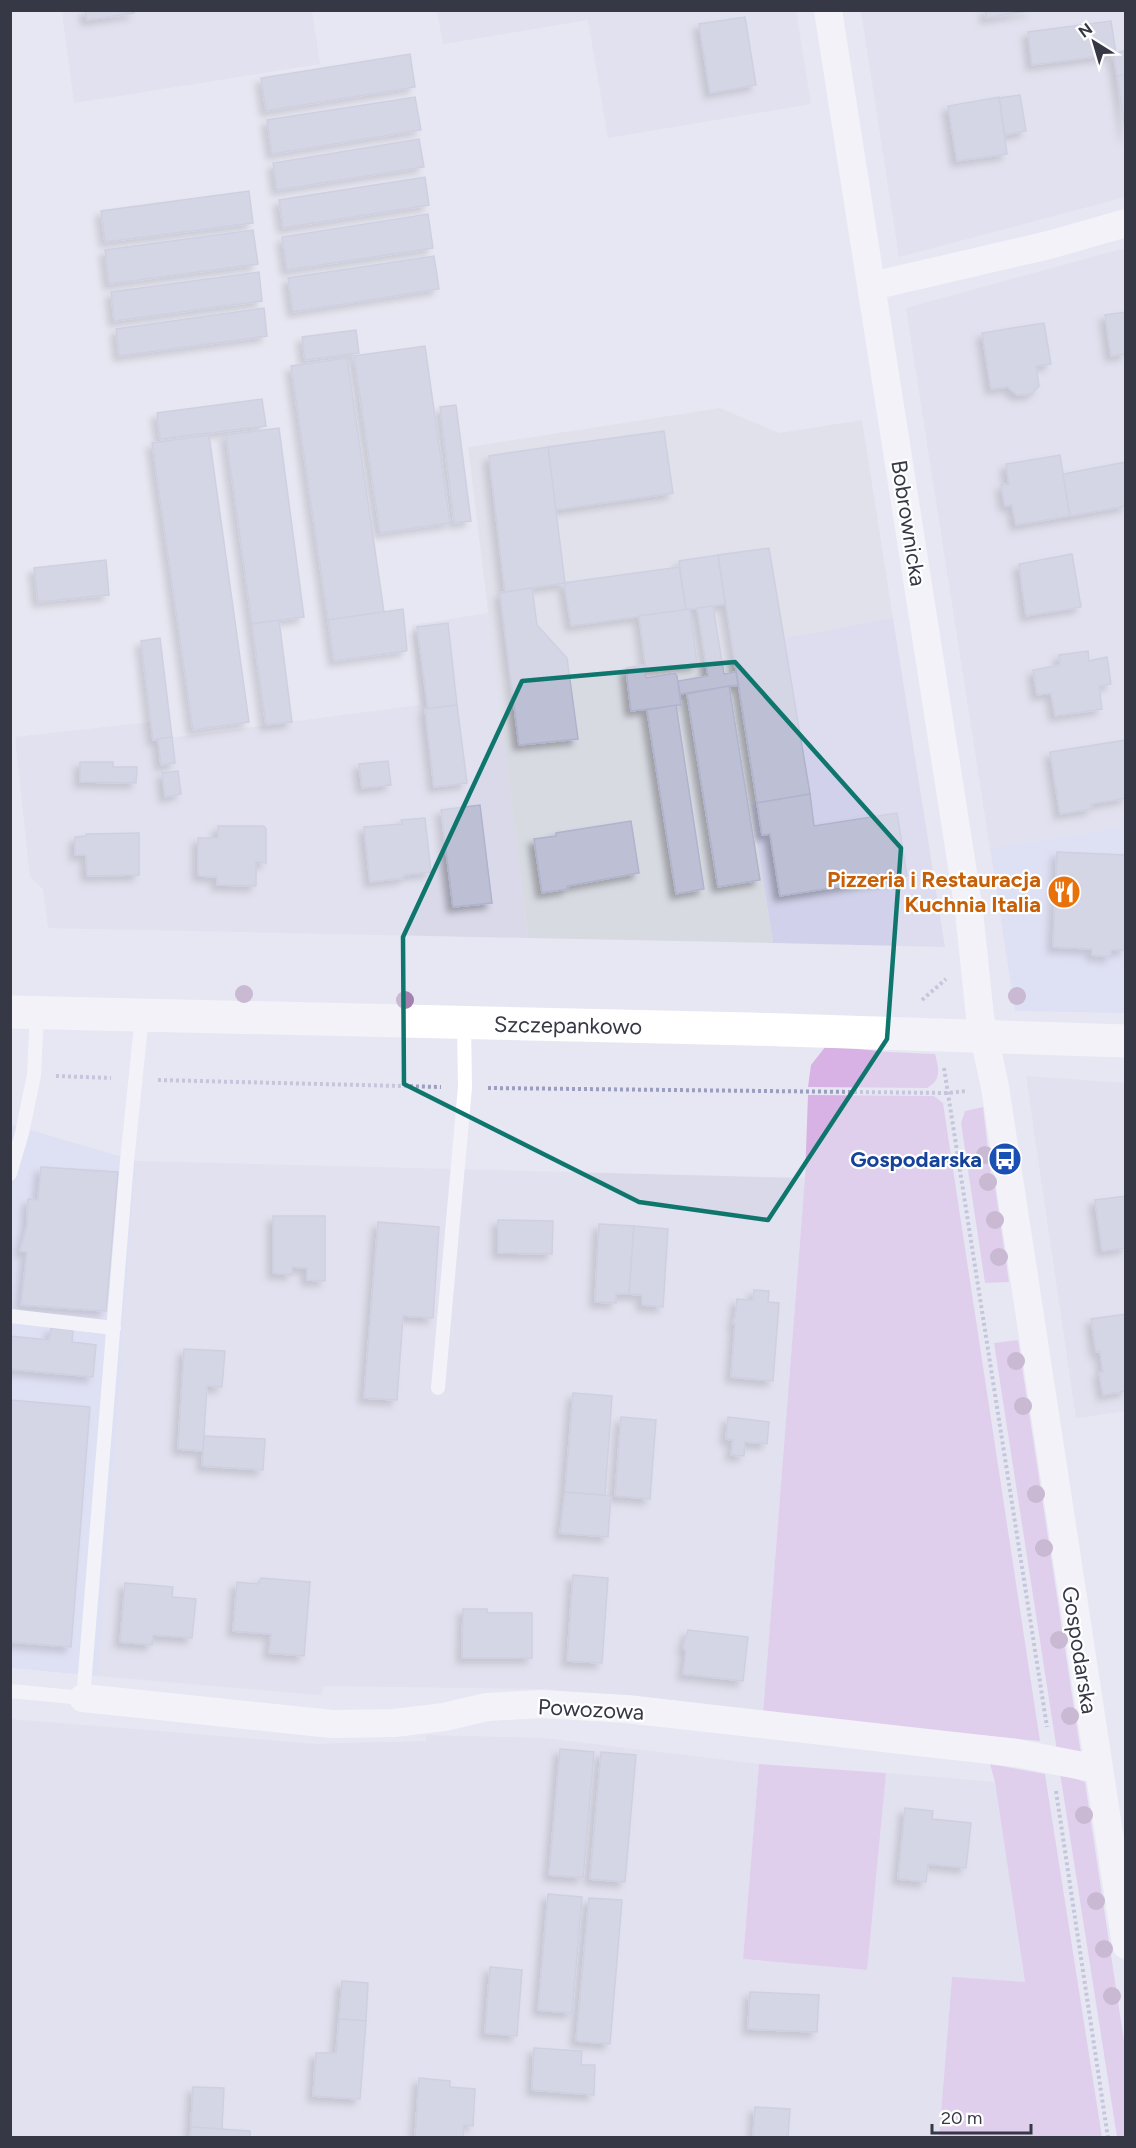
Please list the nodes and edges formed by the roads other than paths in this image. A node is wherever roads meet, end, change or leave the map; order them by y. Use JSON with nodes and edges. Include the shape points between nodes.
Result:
{"nodes":[{"id":1,"x":828,"y":10,"type":"edge"},
{"id":2,"x":1125,"y":223,"type":"edge"},
{"id":3,"x":872,"y":286,"type":"junction"},
{"id":4,"x":24,"y":1013,"type":"edge"},
{"id":5,"x":142,"y":1015,"type":"junction"},
{"id":6,"x":464,"y":1022,"type":"junction"},
{"id":7,"x":984,"y":1036,"type":"junction"},
{"id":8,"x":1125,"y":1041,"type":"edge"},
{"id":9,"x":10,"y":1174,"type":"edge"},
{"id":10,"x":10,"y":1316,"type":"edge"},
{"id":11,"x":114,"y":1328,"type":"junction"},
{"id":12,"x":438,"y":1388,"type":"dead end"},
{"id":13,"x":10,"y":1691,"type":"edge"},
{"id":14,"x":83,"y":1698,"type":"junction"},
{"id":15,"x":1098,"y":1769,"type":"junction"},
{"id":16,"x":1125,"y":1945,"type":"edge"}],
"edges":[{"from":1,"to":3,"type":"street","name":"Bobrownicka"},
{"from":2,"to":3,"type":"street"},
{"from":3,"to":7,"type":"street","name":"Bobrownicka","via":[[969,911]]},
{"from":4,"to":5,"type":"street","name":"Szczepankowo"},
{"from":4,"to":9,"type":"lane","via":[[34,1076]]},
{"from":5,"to":6,"type":"street","name":"Szczepankowo"},
{"from":5,"to":11,"type":"lane"},
{"from":6,"to":7,"type":"street","name":"Szczepankowo"},
{"from":6,"to":12,"type":"lane","via":[[465,1087]]},
{"from":7,"to":8,"type":"street","name":"Szczepankowo"},
{"from":7,"to":15,"type":"street","name":"Gospodarska","via":[[995,1087]]},
{"from":10,"to":11,"type":"lane"},
{"from":11,"to":14,"type":"lane"},
{"from":13,"to":14,"type":"lane"},
{"from":14,"to":15,"type":"street","name":"Powozowa","via":[[332,1724],[394,1723],[487,1707],[542,1704],[627,1709],[915,1740]]},
{"from":15,"to":16,"type":"street","name":"Gospodarska"}]}
